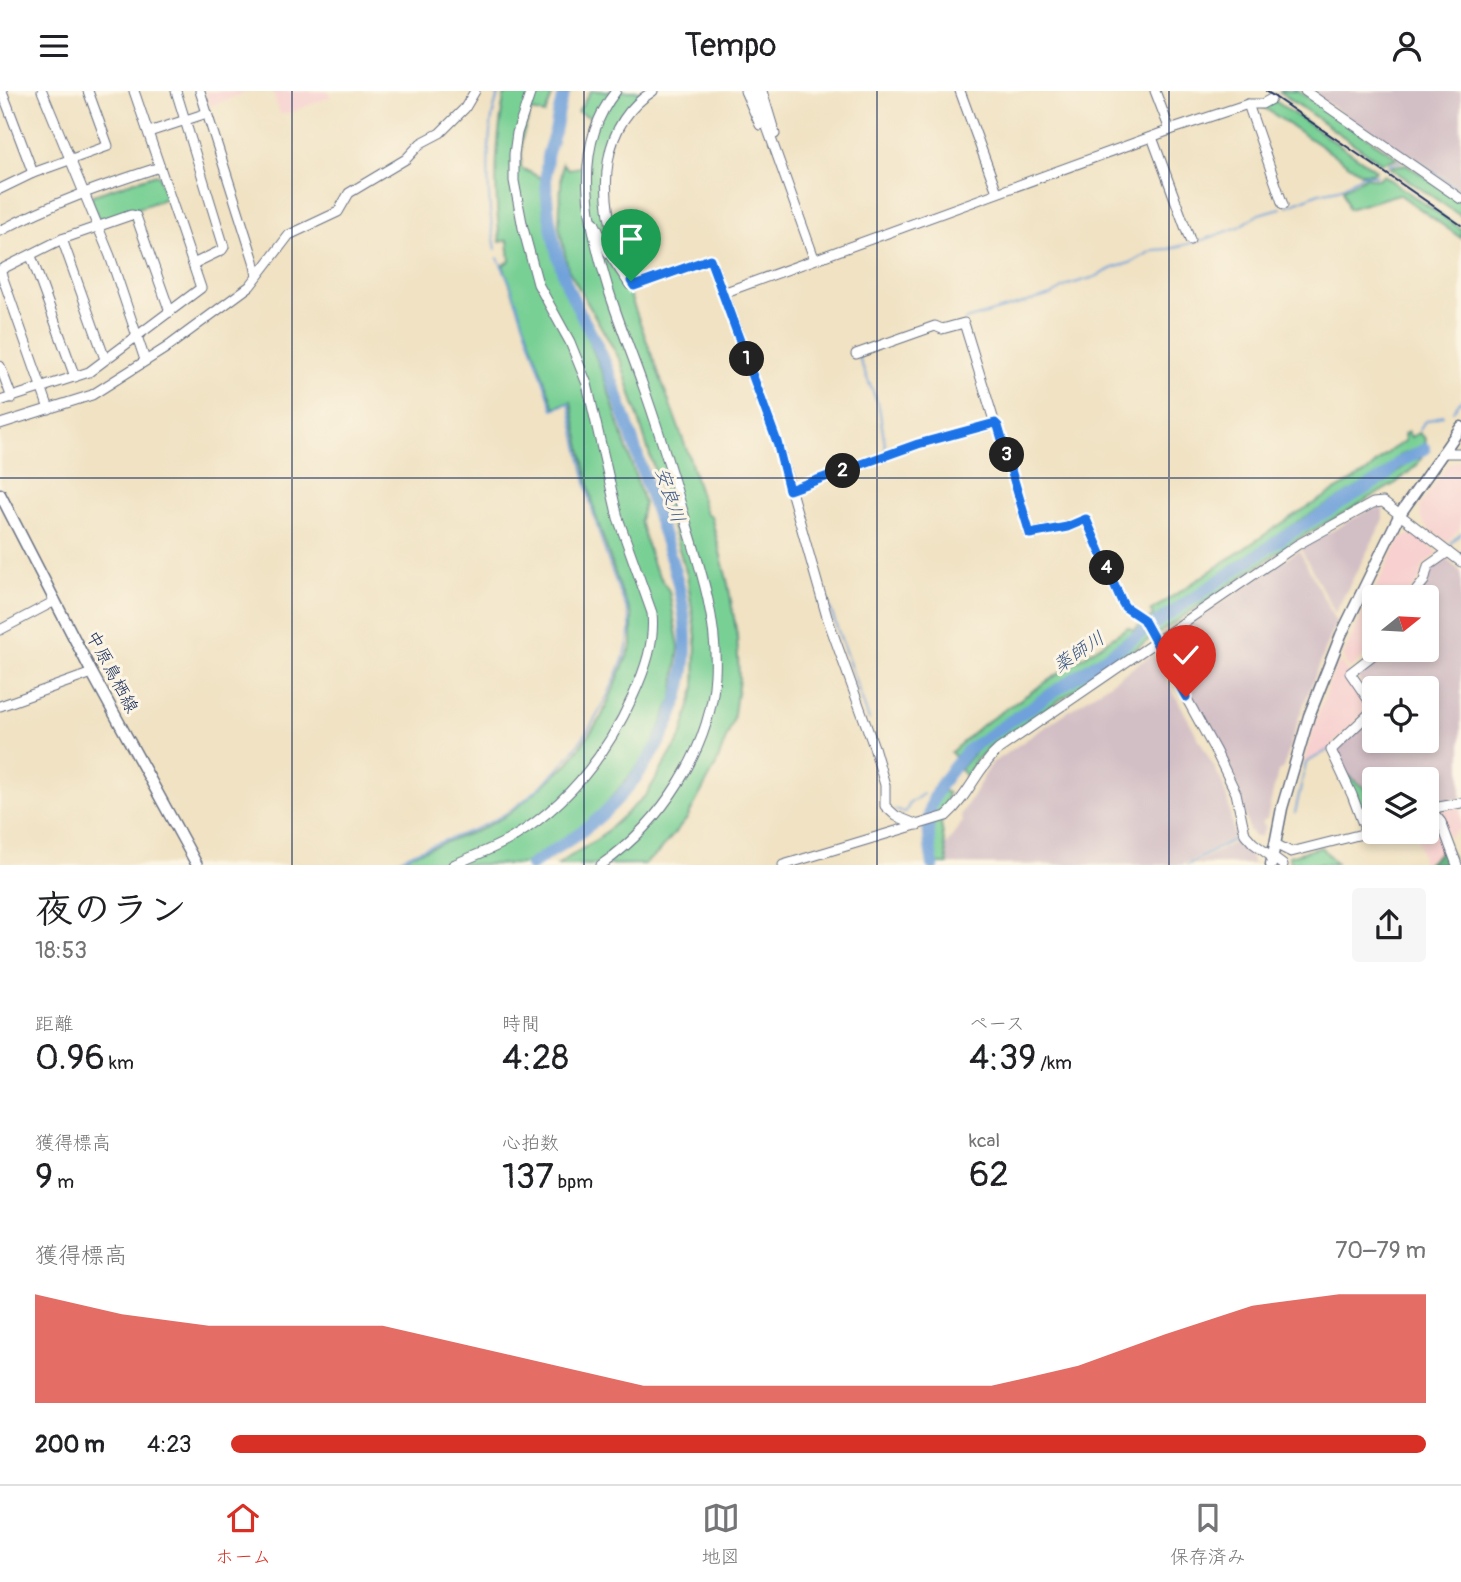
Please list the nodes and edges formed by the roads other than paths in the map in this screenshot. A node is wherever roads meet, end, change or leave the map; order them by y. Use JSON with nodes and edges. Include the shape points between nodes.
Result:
{"nodes":[{"id":1,"x":2,"y":91,"type":"edge"},
{"id":2,"x":42,"y":91,"type":"edge"},
{"id":3,"x":88,"y":91,"type":"edge"},
{"id":4,"x":134,"y":91,"type":"edge"},
{"id":5,"x":176,"y":91,"type":"edge"},
{"id":6,"x":200,"y":91,"type":"edge"},
{"id":7,"x":475,"y":91,"type":"edge"},
{"id":8,"x":531,"y":91,"type":"edge"},
{"id":9,"x":616,"y":91,"type":"edge"},
{"id":10,"x":653,"y":91,"type":"edge"},
{"id":11,"x":745,"y":91,"type":"edge"},
{"id":12,"x":754,"y":91,"type":"edge"},
{"id":13,"x":762,"y":91,"type":"edge"},
{"id":14,"x":960,"y":91,"type":"edge"},
{"id":15,"x":1155,"y":91,"type":"edge"},
{"id":16,"x":1305,"y":91,"type":"edge"},
{"id":17,"x":1275,"y":94,"type":"edge"},
{"id":18,"x":1248,"y":104,"type":"junction"},
{"id":19,"x":207,"y":113,"type":"junction"},
{"id":20,"x":185,"y":120,"type":"junction"},
{"id":21,"x":1170,"y":130,"type":"junction"},
{"id":22,"x":149,"y":132,"type":"junction"},
{"id":23,"x":1152,"y":137,"type":"junction"},
{"id":24,"x":774,"y":147,"type":"junction"},
{"id":25,"x":69,"y":159,"type":"junction"},
{"id":26,"x":160,"y":167,"type":"junction"},
{"id":27,"x":33,"y":173,"type":"junction"},
{"id":28,"x":1,"y":186,"type":"edge"},
{"id":29,"x":83,"y":192,"type":"junction"},
{"id":30,"x":997,"y":192,"type":"junction"},
{"id":31,"x":1461,"y":199,"type":"edge"},
{"id":32,"x":1283,"y":205,"type":"dead end"},
{"id":33,"x":589,"y":211,"type":"junction"},
{"id":34,"x":98,"y":225,"type":"junction"},
{"id":35,"x":0,"y":231,"type":"edge"},
{"id":36,"x":62,"y":239,"type":"junction"},
{"id":37,"x":1190,"y":240,"type":"dead end"},
{"id":38,"x":32,"y":255,"type":"junction"},
{"id":39,"x":814,"y":258,"type":"junction"},
{"id":40,"x":193,"y":264,"type":"junction"},
{"id":41,"x":257,"y":276,"type":"junction"},
{"id":42,"x":634,"y":286,"type":"junction"},
{"id":43,"x":723,"y":293,"type":"junction"},
{"id":44,"x":170,"y":312,"type":"junction"},
{"id":45,"x":137,"y":337,"type":"junction"},
{"id":46,"x":856,"y":354,"type":"dead end"},
{"id":47,"x":105,"y":359,"type":"junction"},
{"id":48,"x":145,"y":360,"type":"junction"},
{"id":49,"x":0,"y":366,"type":"edge"},
{"id":50,"x":75,"y":377,"type":"junction"},
{"id":51,"x":43,"y":388,"type":"junction"},
{"id":52,"x":12,"y":398,"type":"junction"},
{"id":53,"x":0,"y":401,"type":"edge"},
{"id":54,"x":49,"y":409,"type":"junction"},
{"id":55,"x":0,"y":423,"type":"edge"},
{"id":56,"x":995,"y":423,"type":"junction"},
{"id":57,"x":1461,"y":427,"type":"edge"},
{"id":58,"x":1442,"y":453,"type":"junction"},
{"id":59,"x":1461,"y":453,"type":"edge"},
{"id":60,"x":793,"y":489,"type":"junction"},
{"id":61,"x":0,"y":494,"type":"edge"},
{"id":62,"x":1400,"y":515,"type":"junction"},
{"id":63,"x":1448,"y":552,"type":"junction"},
{"id":64,"x":1461,"y":562,"type":"edge"},
{"id":65,"x":1421,"y":585,"type":"edge"},
{"id":66,"x":55,"y":601,"type":"junction"},
{"id":67,"x":0,"y":630,"type":"edge"},
{"id":68,"x":1157,"y":643,"type":"junction"},
{"id":69,"x":1364,"y":662,"type":"edge"},
{"id":70,"x":92,"y":673,"type":"junction"},
{"id":71,"x":1362,"y":691,"type":"edge"},
{"id":72,"x":0,"y":706,"type":"edge"},
{"id":73,"x":1362,"y":720,"type":"edge"},
{"id":74,"x":1461,"y":803,"type":"edge"},
{"id":75,"x":1439,"y":807,"type":"edge"},
{"id":76,"x":1362,"y":816,"type":"edge"},
{"id":77,"x":1439,"y":820,"type":"edge"},
{"id":78,"x":920,"y":824,"type":"junction"},
{"id":79,"x":1362,"y":834,"type":"edge"},
{"id":80,"x":1272,"y":855,"type":"edge"},
{"id":81,"x":197,"y":865,"type":"edge"},
{"id":82,"x":453,"y":865,"type":"edge"},
{"id":83,"x":601,"y":865,"type":"edge"},
{"id":84,"x":783,"y":865,"type":"edge"},
{"id":85,"x":1283,"y":865,"type":"edge"},
{"id":86,"x":1457,"y":865,"type":"edge"}],
"edges":[{"from":1,"to":27,"type":"street"},
{"from":2,"to":25,"type":"street"},
{"from":3,"to":25,"type":"street","via":[[108,146]]},
{"from":4,"to":22,"type":"street"},
{"from":5,"to":20,"type":"street"},
{"from":6,"to":19,"type":"street"},
{"from":7,"to":41,"type":"street","via":[[440,134],[349,193],[338,212],[289,235]]},
{"from":8,"to":82,"type":"street","via":[[514,154],[523,228],[541,291],[587,384],[618,517],[653,624],[644,669],[624,717],[579,783],[514,837]]},
{"from":9,"to":33,"type":"street","via":[[590,142]]},
{"from":10,"to":42,"type":"street","via":[[638,100],[619,125],[606,177],[615,244]]},
{"from":11,"to":24,"type":"street","via":[[766,141]]},
{"from":12,"to":24,"type":"street"},
{"from":13,"to":24,"type":"street","via":[[777,138]]},
{"from":14,"to":30,"type":"street"},
{"from":15,"to":21,"type":"street"},
{"from":16,"to":31,"type":"street"},
{"from":17,"to":18,"type":"street","via":[[1262,104]]},
{"from":18,"to":21,"type":"street"},
{"from":18,"to":32,"type":"street"},
{"from":19,"to":20,"type":"street"},
{"from":19,"to":41,"type":"street"},
{"from":20,"to":22,"type":"street"},
{"from":20,"to":40,"type":"street","via":[[224,247]]},
{"from":21,"to":23,"type":"street"},
{"from":22,"to":26,"type":"street"},
{"from":23,"to":30,"type":"street"},
{"from":23,"to":37,"type":"street"},
{"from":24,"to":39,"type":"street"},
{"from":25,"to":27,"type":"street"},
{"from":25,"to":29,"type":"street"},
{"from":26,"to":29,"type":"street"},
{"from":26,"to":40,"type":"street"},
{"from":27,"to":28,"type":"street"},
{"from":29,"to":34,"type":"street"},
{"from":29,"to":35,"type":"street"},
{"from":30,"to":39,"type":"street"},
{"from":33,"to":42,"type":"street","via":[[607,252]]},
{"from":33,"to":83,"type":"street","via":[[617,315],[694,548],[710,611],[715,658],[710,708],[684,772],[657,815]]},
{"from":34,"to":36,"type":"street"},
{"from":34,"to":44,"type":"street","via":[[136,216]]},
{"from":34,"to":45,"type":"street"},
{"from":36,"to":38,"type":"street"},
{"from":36,"to":47,"type":"street"},
{"from":38,"to":50,"type":"street"},
{"from":38,"to":51,"type":"street","via":[[0,270]]},
{"from":39,"to":43,"type":"street"},
{"from":40,"to":44,"type":"street","via":[[201,288]]},
{"from":41,"to":48,"type":"street","via":[[223,307]]},
{"from":42,"to":43,"type":"street","via":[[710,259]]},
{"from":43,"to":60,"type":"street"},
{"from":44,"to":45,"type":"street"},
{"from":45,"to":47,"type":"street"},
{"from":45,"to":48,"type":"street"},
{"from":46,"to":56,"type":"street","via":[[906,334],[964,323]]},
{"from":47,"to":50,"type":"street"},
{"from":48,"to":54,"type":"street","via":[[92,395]]},
{"from":49,"to":52,"type":"street"},
{"from":50,"to":51,"type":"street"},
{"from":51,"to":52,"type":"street"},
{"from":51,"to":54,"type":"street"},
{"from":52,"to":53,"type":"street"},
{"from":54,"to":55,"type":"street"},
{"from":56,"to":60,"type":"street","via":[[918,444]]},
{"from":56,"to":68,"type":"street","via":[[1030,534],[1086,519],[1122,602],[1143,619]]},
{"from":57,"to":58,"type":"main road"},
{"from":58,"to":59,"type":"street"},
{"from":58,"to":62,"type":"main road"},
{"from":60,"to":78,"type":"street","via":[[827,617],[874,747],[885,806],[896,816]]},
{"from":61,"to":66,"type":"main road","name":"中原鳥栖線"},
{"from":62,"to":63,"type":"street"},
{"from":62,"to":68,"type":"street","via":[[1383,502],[1352,514],[1297,545]]},
{"from":62,"to":80,"type":"main road","via":[[1341,635],[1309,716]]},
{"from":63,"to":64,"type":"street"},
{"from":63,"to":65,"type":"street","via":[[1428,566]]},
{"from":66,"to":67,"type":"street"},
{"from":66,"to":70,"type":"main road","name":"中原鳥栖線"},
{"from":68,"to":78,"type":"street","via":[[999,749],[946,816]]},
{"from":68,"to":80,"type":"street","via":[[1236,793],[1245,834]]},
{"from":69,"to":71,"type":"street","via":[[1350,673]]},
{"from":70,"to":72,"type":"street"},
{"from":70,"to":81,"type":"main road","name":"中原鳥栖線"},
{"from":73,"to":76,"type":"street","via":[[1331,750]]},
{"from":74,"to":75,"type":"street"},
{"from":77,"to":86,"type":"street"},
{"from":78,"to":84,"type":"street"},
{"from":79,"to":80,"type":"street"},
{"from":80,"to":85,"type":"street"}]}
